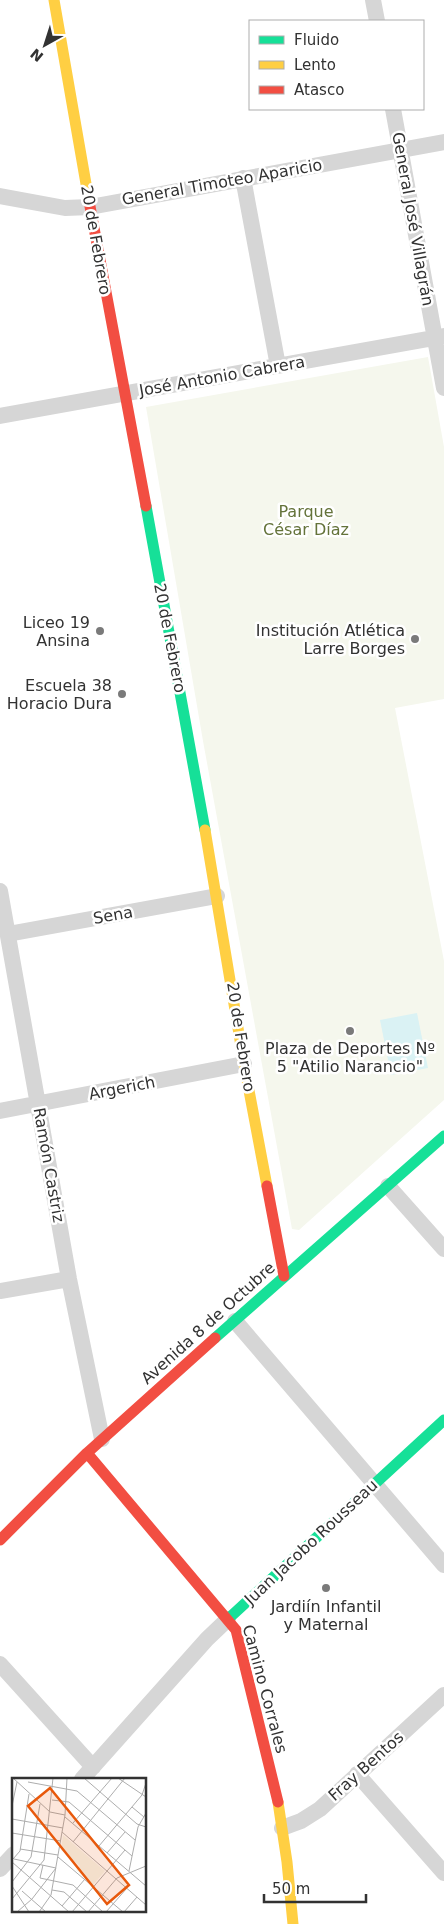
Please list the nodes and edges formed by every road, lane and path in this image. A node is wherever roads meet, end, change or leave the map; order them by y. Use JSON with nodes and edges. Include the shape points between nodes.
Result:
{"nodes":[{"id":1,"x":54,"y":0,"type":"edge"},
{"id":2,"x":373,"y":0,"type":"edge"},
{"id":3,"x":377,"y":20,"type":"edge"},
{"id":4,"x":392,"y":110,"type":"edge"},
{"id":5,"x":444,"y":142,"type":"edge"},
{"id":6,"x":400,"y":150,"type":"junction"},
{"id":7,"x":243,"y":178,"type":"junction"},
{"id":8,"x":0,"y":196,"type":"edge"},
{"id":9,"x":90,"y":207,"type":"junction"},
{"id":10,"x":439,"y":336,"type":"edge"},
{"id":11,"x":278,"y":366,"type":"junction"},
{"id":12,"x":444,"y":388,"type":"edge"},
{"id":13,"x":124,"y":393,"type":"junction"},
{"id":14,"x":0,"y":416,"type":"edge"},
{"id":15,"x":0,"y":891,"type":"edge"},
{"id":16,"x":218,"y":896,"type":"junction"},
{"id":17,"x":8,"y":934,"type":"junction"},
{"id":18,"x":244,"y":1064,"type":"junction"},
{"id":19,"x":38,"y":1104,"type":"junction"},
{"id":20,"x":0,"y":1111,"type":"edge"},
{"id":21,"x":444,"y":1136,"type":"edge"},
{"id":22,"x":388,"y":1186,"type":"junction"},
{"id":23,"x":444,"y":1249,"type":"edge"},
{"id":24,"x":284,"y":1276,"type":"junction"},
{"id":25,"x":69,"y":1279,"type":"junction"},
{"id":26,"x":0,"y":1291,"type":"edge"},
{"id":27,"x":235,"y":1321,"type":"junction"},
{"id":28,"x":444,"y":1420,"type":"edge"},
{"id":29,"x":102,"y":1439,"type":"junction"},
{"id":30,"x":87,"y":1453,"type":"junction"},
{"id":31,"x":373,"y":1484,"type":"junction"},
{"id":32,"x":0,"y":1540,"type":"edge"},
{"id":33,"x":444,"y":1565,"type":"edge"},
{"id":34,"x":228,"y":1619,"type":"junction"},
{"id":35,"x":0,"y":1664,"type":"edge"},
{"id":36,"x":444,"y":1695,"type":"edge"},
{"id":37,"x":87,"y":1773,"type":"edge"},
{"id":38,"x":357,"y":1774,"type":"junction"},
{"id":39,"x":282,"y":1828,"type":"junction"},
{"id":40,"x":12,"y":1856,"type":"edge"},
{"id":41,"x":0,"y":1869,"type":"edge"},
{"id":42,"x":444,"y":1873,"type":"edge"},
{"id":43,"x":293,"y":1924,"type":"edge"}],
"edges":[{"from":1,"to":9,"type":"main road","name":"20 de Febrero"},
{"from":2,"to":3,"type":"street"},
{"from":4,"to":6,"type":"street","name":"General José Villagrán"},
{"from":5,"to":6,"type":"street","name":"General Timoteo Aparicio"},
{"from":6,"to":7,"type":"street","name":"General Timoteo Aparicio"},
{"from":6,"to":10,"type":"street","name":"General José Villagrán"},
{"from":7,"to":9,"type":"street","name":"General Timoteo Aparicio"},
{"from":7,"to":11,"type":"street"},
{"from":8,"to":9,"type":"street","name":"General Timoteo Aparicio","via":[[65,208]]},
{"from":9,"to":13,"type":"main road","name":"20 de Febrero"},
{"from":10,"to":11,"type":"street","name":"José Antonio Cabrera"},
{"from":10,"to":12,"type":"street","name":"General José Villagrán"},
{"from":11,"to":13,"type":"street","name":"José Antonio Cabrera"},
{"from":13,"to":14,"type":"street","name":"José Antonio Cabrera"},
{"from":13,"to":16,"type":"main road","name":"20 de Febrero"},
{"from":15,"to":17,"type":"street","name":"Ramón Castriz"},
{"from":16,"to":17,"type":"street","name":"Sena"},
{"from":16,"to":18,"type":"main road","name":"20 de Febrero"},
{"from":17,"to":19,"type":"street","name":"Ramón Castriz"},
{"from":18,"to":19,"type":"street","name":"Argerich"},
{"from":18,"to":24,"type":"main road","name":"20 de Febrero"},
{"from":19,"to":20,"type":"street","name":"Argerich"},
{"from":19,"to":25,"type":"street","name":"Ramón Castriz"},
{"from":21,"to":22,"type":"main road","name":"Avenida 8 de Octubre"},
{"from":22,"to":23,"type":"street"},
{"from":22,"to":24,"type":"main road","name":"Avenida 8 de Octubre"},
{"from":24,"to":27,"type":"main road","name":"Avenida 8 de Octubre"},
{"from":25,"to":26,"type":"street"},
{"from":25,"to":29,"type":"street","name":"Ramón Castriz"},
{"from":27,"to":29,"type":"main road","name":"Avenida 8 de Octubre"},
{"from":27,"to":31,"type":"street"},
{"from":28,"to":31,"type":"main road","name":"Juan Jacobo Rousseau"},
{"from":29,"to":30,"type":"main road","name":"Avenida 8 de Octubre"},
{"from":30,"to":32,"type":"main road","name":"Avenida 8 de Octubre"},
{"from":30,"to":34,"type":"main road","name":"Camino Corrales"},
{"from":31,"to":33,"type":"street"},
{"from":31,"to":34,"type":"main road","name":"Juan Jacobo Rousseau"},
{"from":34,"to":37,"type":"street","name":"Juan Jacobo Rousseau"},
{"from":34,"to":39,"type":"main road","name":"Camino Corrales","via":[[236,1630]]},
{"from":35,"to":37,"type":"street"},
{"from":36,"to":38,"type":"street","name":"Fray Bentos"},
{"from":38,"to":39,"type":"street","name":"Fray Bentos","via":[[310,1816]]},
{"from":38,"to":42,"type":"street"},
{"from":39,"to":43,"type":"main road","name":"Camino Corrales"},
{"from":40,"to":41,"type":"street"}]}
